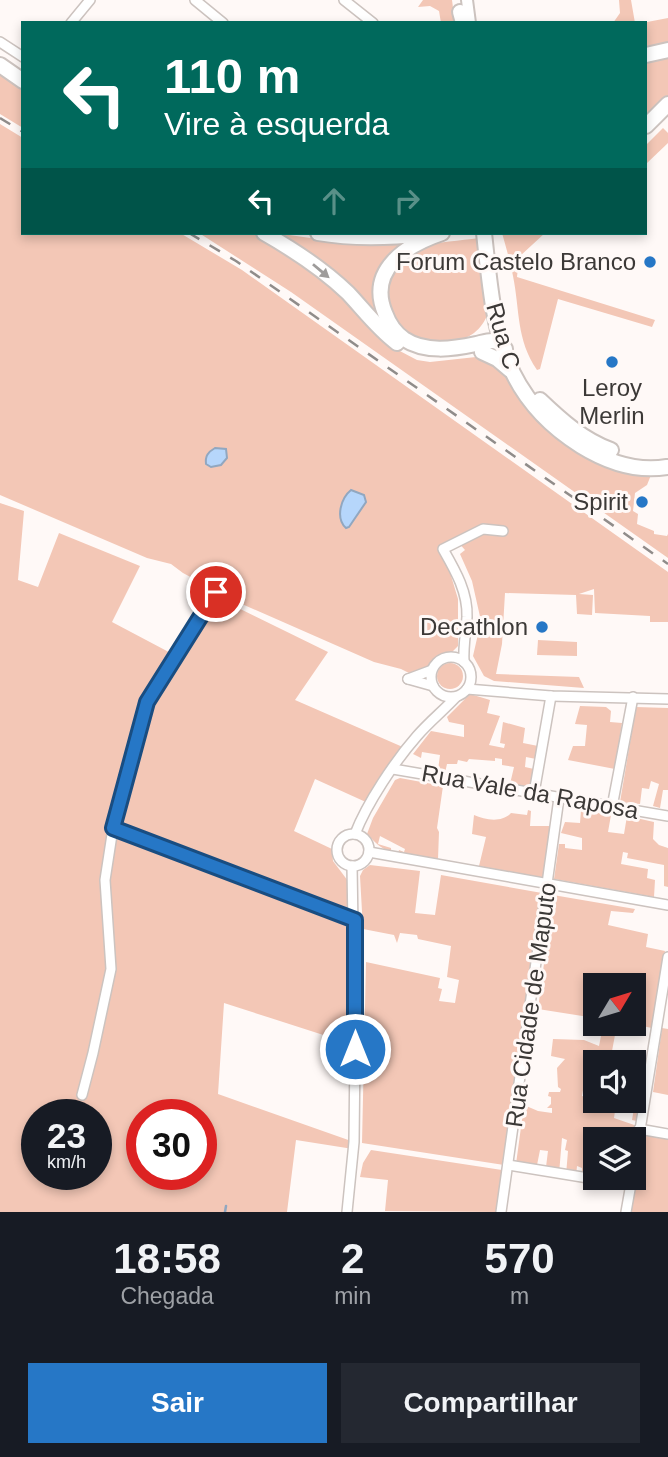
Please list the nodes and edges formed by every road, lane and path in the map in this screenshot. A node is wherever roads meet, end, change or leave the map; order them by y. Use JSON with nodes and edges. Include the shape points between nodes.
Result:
{"nodes":[{"id":1,"x":90,"y":0,"type":"edge"},
{"id":2,"x":195,"y":0,"type":"edge"},
{"id":3,"x":344,"y":0,"type":"edge"},
{"id":4,"x":73,"y":21,"type":"edge"},
{"id":5,"x":221,"y":21,"type":"edge"},
{"id":6,"x":370,"y":21,"type":"edge"},
{"id":7,"x":0,"y":42,"type":"edge"},
{"id":8,"x":668,"y":50,"type":"edge"},
{"id":9,"x":647,"y":55,"type":"edge"},
{"id":10,"x":21,"y":56,"type":"edge"},
{"id":11,"x":1,"y":66,"type":"edge"},
{"id":12,"x":21,"y":80,"type":"edge"},
{"id":13,"x":668,"y":104,"type":"edge"},
{"id":14,"x":668,"y":113,"type":"edge"},
{"id":15,"x":647,"y":125,"type":"edge"},
{"id":16,"x":647,"y":132,"type":"edge"},
{"id":17,"x":267,"y":235,"type":"edge"},
{"id":18,"x":330,"y":235,"type":"edge"},
{"id":19,"x":415,"y":235,"type":"edge"},
{"id":20,"x":436,"y":235,"type":"edge"},
{"id":21,"x":484,"y":235,"type":"edge"},
{"id":22,"x":494,"y":235,"type":"edge"},
{"id":23,"x":494,"y":317,"type":"junction"},
{"id":24,"x":504,"y":338,"type":"junction"},
{"id":25,"x":479,"y":348,"type":"junction"},
{"id":26,"x":510,"y":370,"type":"junction"},
{"id":27,"x":668,"y":467,"type":"edge"},
{"id":28,"x":503,"y":531,"type":"dead end"},
{"id":29,"x":216,"y":592,"type":"dead end"},
{"id":30,"x":463,"y":645,"type":"junction"},
{"id":31,"x":447,"y":657,"type":"junction"},
{"id":32,"x":464,"y":662,"type":"junction"},
{"id":33,"x":432,"y":670,"type":"junction"},
{"id":34,"x":470,"y":673,"type":"junction"},
{"id":35,"x":433,"y":686,"type":"junction"},
{"id":36,"x":467,"y":689,"type":"junction"},
{"id":37,"x":484,"y":689,"type":"junction"},
{"id":38,"x":443,"y":696,"type":"junction"},
{"id":39,"x":551,"y":696,"type":"junction"},
{"id":40,"x":456,"y":697,"type":"junction"},
{"id":41,"x":633,"y":697,"type":"junction"},
{"id":42,"x":668,"y":699,"type":"edge"},
{"id":43,"x":445,"y":709,"type":"junction"},
{"id":44,"x":393,"y":769,"type":"junction"},
{"id":45,"x":534,"y":793,"type":"junction"},
{"id":46,"x":559,"y":798,"type":"junction"},
{"id":47,"x":612,"y":807,"type":"junction"},
{"id":48,"x":668,"y":816,"type":"edge"},
{"id":49,"x":113,"y":828,"type":"junction"},
{"id":50,"x":355,"y":834,"type":"junction"},
{"id":51,"x":369,"y":852,"type":"junction"},
{"id":52,"x":352,"y":866,"type":"junction"},
{"id":53,"x":548,"y":884,"type":"junction"},
{"id":54,"x":668,"y":905,"type":"edge"},
{"id":55,"x":355,"y":920,"type":"junction"},
{"id":56,"x":668,"y":957,"type":"edge"},
{"id":57,"x":82,"y":1094,"type":"dead end"},
{"id":58,"x":639,"y":1127,"type":"edge"},
{"id":59,"x":646,"y":1130,"type":"edge"},
{"id":60,"x":668,"y":1134,"type":"edge"},
{"id":61,"x":508,"y":1166,"type":"junction"},
{"id":62,"x":583,"y":1176,"type":"edge"},
{"id":63,"x":630,"y":1190,"type":"edge"},
{"id":64,"x":347,"y":1212,"type":"edge"},
{"id":65,"x":501,"y":1212,"type":"edge"},
{"id":66,"x":626,"y":1212,"type":"edge"}],
"edges":[{"from":1,"to":4,"type":"street"},
{"from":2,"to":5,"type":"street"},
{"from":3,"to":6,"type":"street"},
{"from":7,"to":10,"type":"street"},
{"from":8,"to":9,"type":"main road"},
{"from":11,"to":12,"type":"main road"},
{"from":13,"to":15,"type":"main road"},
{"from":14,"to":16,"type":"main road"},
{"from":17,"to":25,"type":"main road","one_way":true,"via":[[311,262],[409,353],[437,358]]},
{"from":18,"to":19,"type":"main road"},
{"from":20,"to":25,"type":"main road","via":[[414,243],[392,262],[384,276],[381,302],[391,327],[411,344],[436,349]]},
{"from":21,"to":23,"type":"main road","name":"Rua C"},
{"from":22,"to":24,"type":"main road","name":"Rua C"},
{"from":23,"to":24,"type":"main road","name":"Rua C"},
{"from":23,"to":25,"type":"main road"},
{"from":24,"to":25,"type":"main road"},
{"from":24,"to":26,"type":"main road","name":"Rua C"},
{"from":24,"to":27,"type":"main road","name":"Rua C","via":[[518,373],[564,423],[599,446]]},
{"from":25,"to":26,"type":"main road"},
{"from":26,"to":27,"type":"main road","name":"Rua C","via":[[531,403],[558,432],[595,454],[629,466]]},
{"from":28,"to":30,"type":"street","via":[[483,529],[443,550],[461,581],[467,615]]},
{"from":29,"to":49,"type":"street","via":[[147,702]]},
{"from":30,"to":31,"type":"street"},
{"from":30,"to":32,"type":"street"},
{"from":31,"to":32,"type":"street"},
{"from":31,"to":33,"type":"street"},
{"from":32,"to":34,"type":"street"},
{"from":33,"to":35,"type":"street"},
{"from":33,"to":35,"type":"street","via":[[408,679]]},
{"from":34,"to":36,"type":"street"},
{"from":34,"to":37,"type":"street"},
{"from":35,"to":38,"type":"street"},
{"from":36,"to":37,"type":"street"},
{"from":36,"to":40,"type":"street"},
{"from":37,"to":39,"type":"street"},
{"from":38,"to":40,"type":"street"},
{"from":38,"to":43,"type":"street"},
{"from":39,"to":41,"type":"street"},
{"from":39,"to":45,"type":"street"},
{"from":40,"to":43,"type":"street"},
{"from":41,"to":42,"type":"street"},
{"from":41,"to":47,"type":"street"},
{"from":43,"to":44,"type":"street","via":[[416,737]]},
{"from":44,"to":45,"type":"street","name":"Rua Vale da Raposa"},
{"from":44,"to":50,"type":"street"},
{"from":45,"to":46,"type":"street","name":"Rua Vale da Raposa"},
{"from":46,"to":47,"type":"street","name":"Rua Vale da Raposa"},
{"from":46,"to":53,"type":"street","name":"Rua Cidade de Maputo"},
{"from":47,"to":48,"type":"street","name":"Rua Vale da Raposa"},
{"from":49,"to":55,"type":"street"},
{"from":49,"to":57,"type":"street","via":[[105,880],[111,969]]},
{"from":50,"to":51,"type":"street","via":[[367,843]]},
{"from":50,"to":52,"type":"street","via":[[346,836],[337,848],[340,858]]},
{"from":51,"to":52,"type":"street","via":[[365,861]]},
{"from":51,"to":53,"type":"street"},
{"from":52,"to":55,"type":"street"},
{"from":53,"to":54,"type":"street"},
{"from":53,"to":61,"type":"street","name":"Rua Cidade de Maputo"},
{"from":55,"to":64,"type":"street","via":[[354,1142]]},
{"from":56,"to":58,"type":"street"},
{"from":59,"to":60,"type":"street"},
{"from":61,"to":62,"type":"street"},
{"from":61,"to":65,"type":"street","name":"Rua Cidade de Maputo"},
{"from":63,"to":66,"type":"street"}]}
